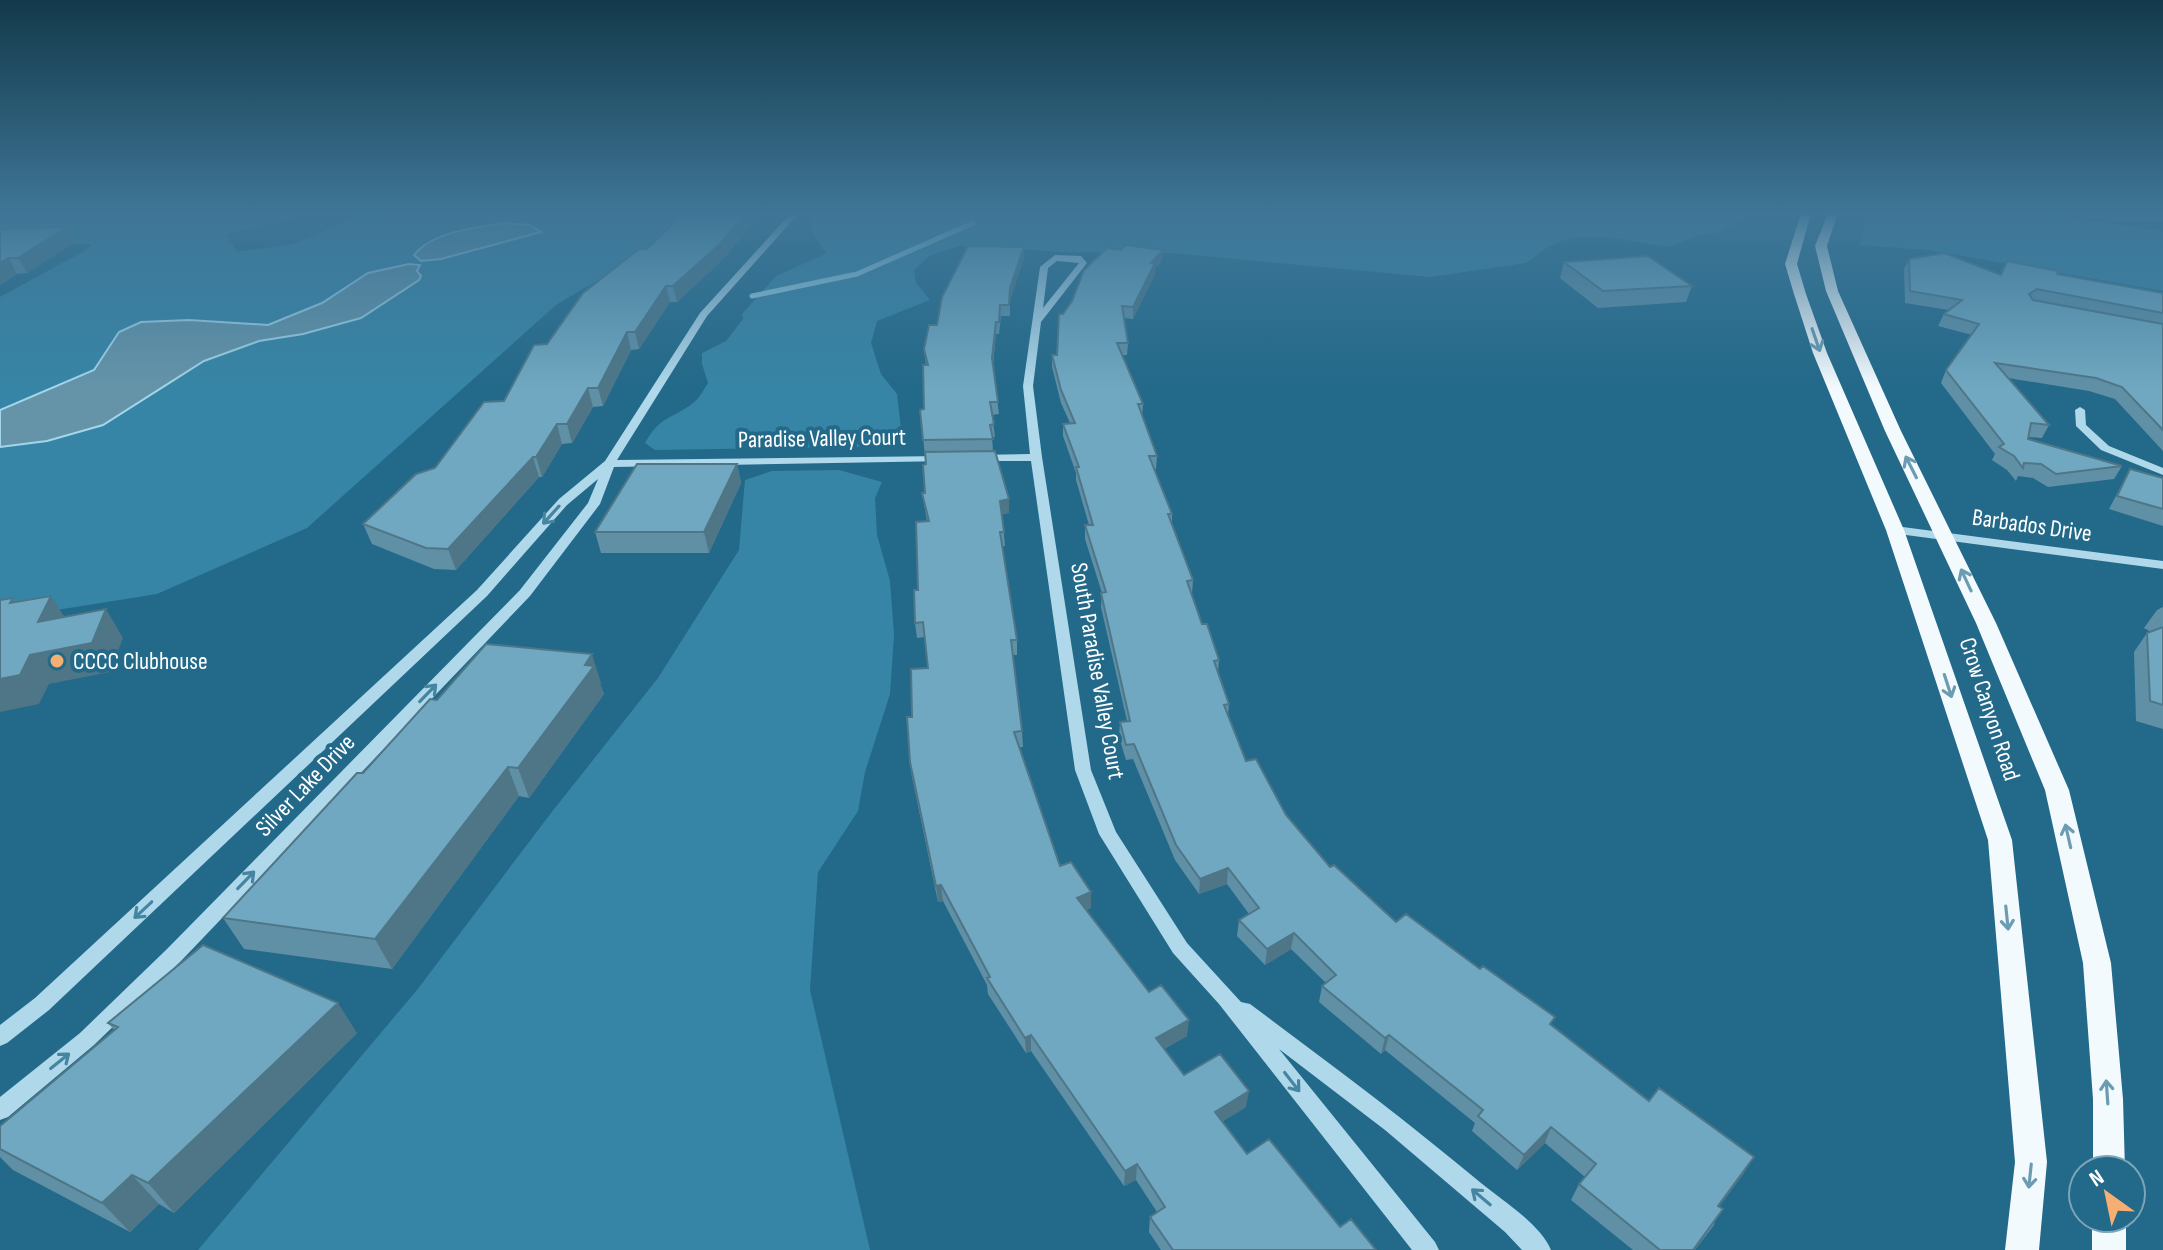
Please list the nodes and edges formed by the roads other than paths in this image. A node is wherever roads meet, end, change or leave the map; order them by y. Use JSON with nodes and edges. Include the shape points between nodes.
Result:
{"nodes":[{"id":1,"x":742,"y":271,"type":"edge"},
{"id":2,"x":1045,"y":271,"type":"edge"},
{"id":3,"x":1076,"y":271,"type":"edge"},
{"id":4,"x":1793,"y":271,"type":"edge"},
{"id":5,"x":1827,"y":271,"type":"edge"},
{"id":6,"x":1038,"y":320,"type":"junction"},
{"id":7,"x":2080,"y":410,"type":"dead end"},
{"id":8,"x":1036,"y":457,"type":"junction"},
{"id":9,"x":609,"y":464,"type":"junction"},
{"id":10,"x":2163,"y":472,"type":"edge"},
{"id":11,"x":1895,"y":530,"type":"junction"},
{"id":12,"x":1946,"y":536,"type":"junction"},
{"id":13,"x":2163,"y":565,"type":"edge"},
{"id":14,"x":1226,"y":998,"type":"junction"},
{"id":15,"x":0,"y":1037,"type":"edge"},
{"id":16,"x":0,"y":1110,"type":"edge"},
{"id":17,"x":2109,"y":1154,"type":"edge"},
{"id":18,"x":1427,"y":1250,"type":"edge"},
{"id":19,"x":1539,"y":1250,"type":"edge"},
{"id":20,"x":2022,"y":1250,"type":"edge"}],
"edges":[{"from":1,"to":9,"type":"street","name":"Silver Lake Drive","via":[[703,315]]},
{"from":2,"to":6,"type":"street","name":"South Paradise Valley Court"},
{"from":3,"to":6,"type":"street","name":"South Paradise Valley Court"},
{"from":4,"to":11,"type":"main road","name":"Crow Canyon Road","one_way":true,"via":[[1820,353]]},
{"from":12,"to":5,"type":"main road","name":"Crow Canyon Road","one_way":true,"via":[[1893,431]]},
{"from":6,"to":8,"type":"street","name":"South Paradise Valley Court","via":[[1028,386]]},
{"from":7,"to":10,"type":"street","via":[[2081,426],[2105,448]]},
{"from":8,"to":9,"type":"street","name":"Paradise Valley Court"},
{"from":8,"to":14,"type":"street","name":"South Paradise Valley Court","via":[[1083,770],[1108,834],[1180,948]]},
{"from":9,"to":15,"type":"street","name":"Silver Lake Drive","one_way":true,"via":[[563,502],[482,593],[42,1004]]},
{"from":16,"to":9,"type":"street","name":"Silver Lake Drive","one_way":true,"via":[[87,1039],[174,955],[525,593],[594,504]]},
{"from":11,"to":12,"type":"street","name":"Barbados Drive"},
{"from":11,"to":20,"type":"main road","name":"Crow Canyon Road","one_way":true,"via":[[2000,840],[2031,1162]]},
{"from":12,"to":13,"type":"street","name":"Barbados Drive"},
{"from":17,"to":12,"type":"main road","name":"Crow Canyon Road","one_way":true,"via":[[2097,963],[2057,790]]},
{"from":14,"to":18,"type":"street","name":"South Paradise Valley Court","one_way":true},
{"from":19,"to":14,"type":"street","name":"South Paradise Valley Court","one_way":true,"via":[[1393,1123]]}]}
